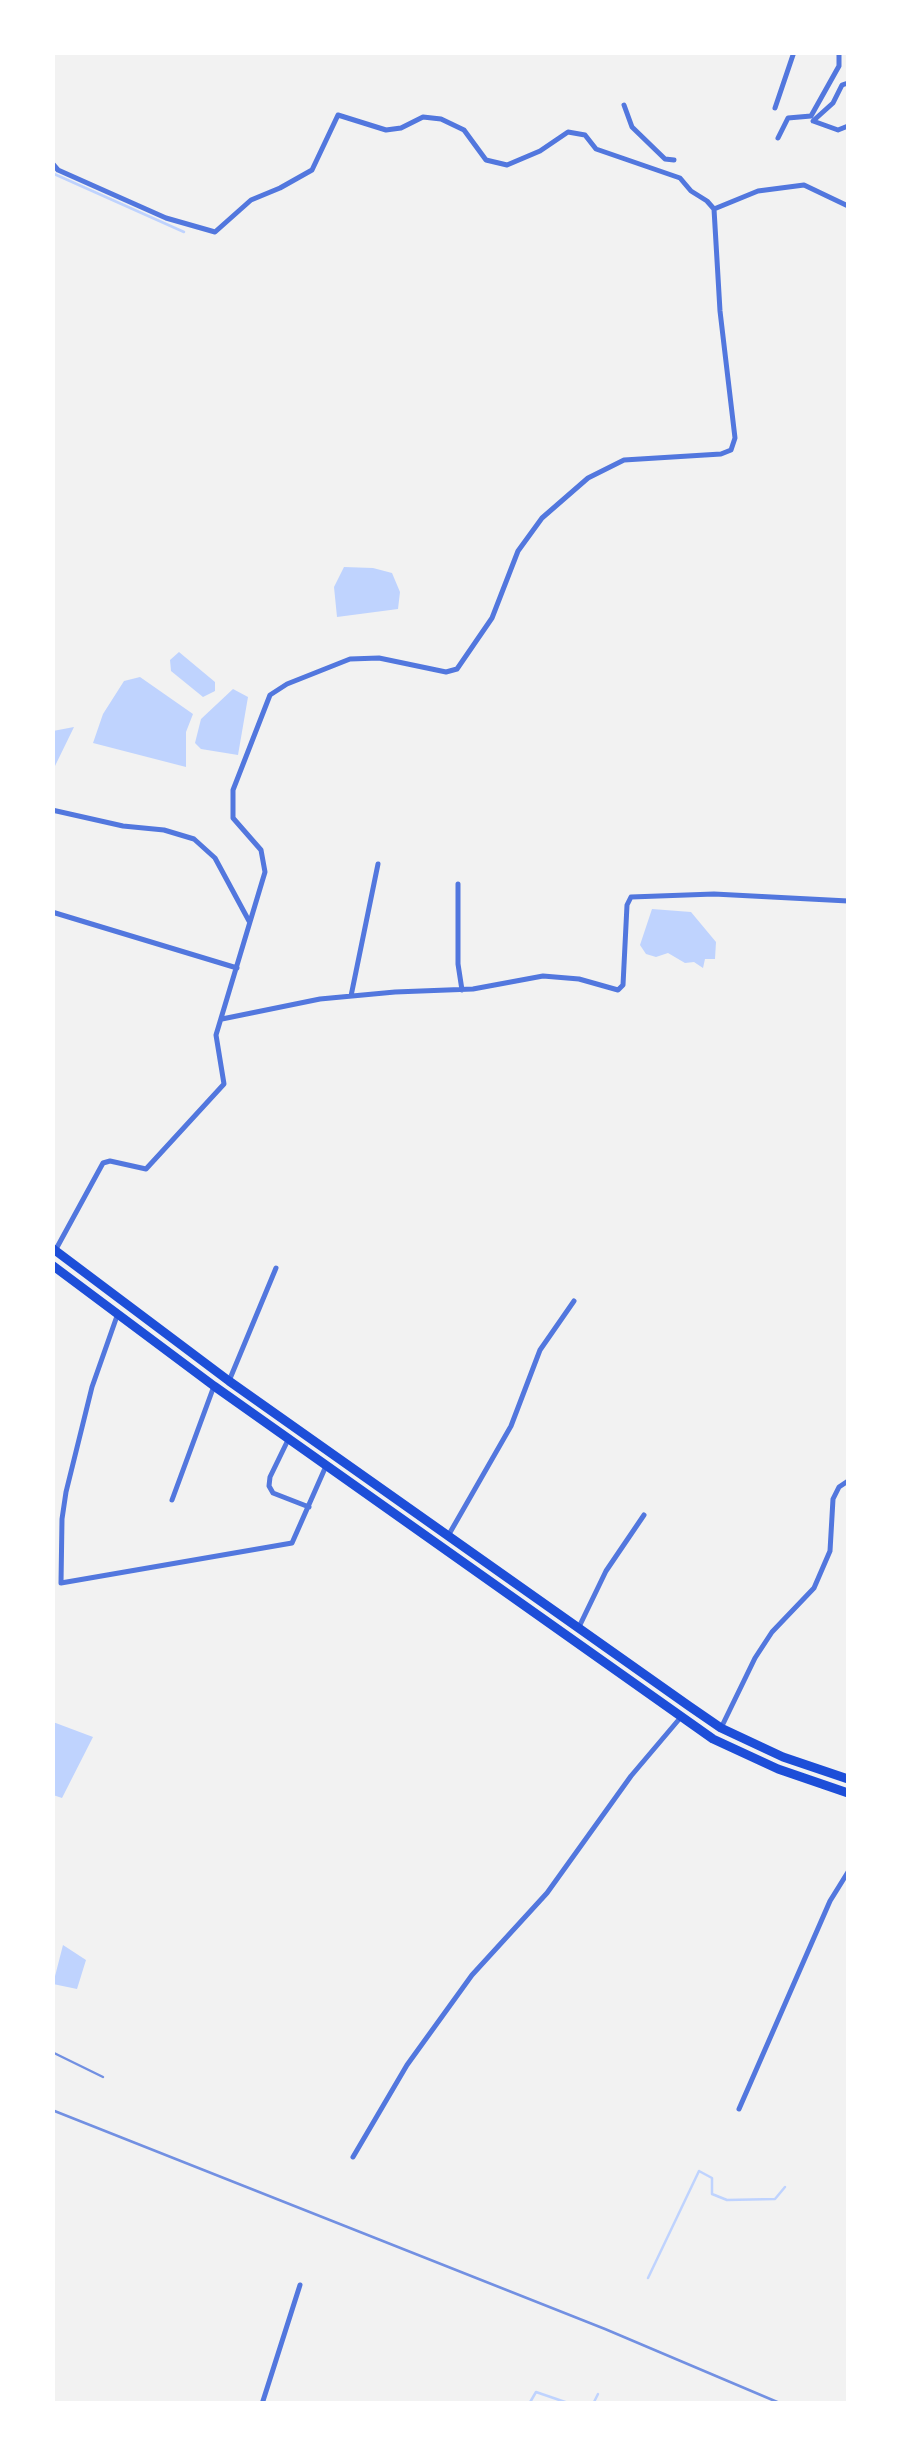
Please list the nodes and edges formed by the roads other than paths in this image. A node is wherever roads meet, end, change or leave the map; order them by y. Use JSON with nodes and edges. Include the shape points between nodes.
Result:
{"nodes":[{"id":1,"x":794,"y":52,"type":"edge"},
{"id":2,"x":839,"y":52,"type":"edge"},
{"id":3,"x":848,"y":83,"type":"edge"},
{"id":4,"x":624,"y":104,"type":"dead end"},
{"id":5,"x":775,"y":108,"type":"dead end"},
{"id":6,"x":848,"y":126,"type":"edge"},
{"id":7,"x":778,"y":138,"type":"dead end"},
{"id":8,"x":674,"y":160,"type":"dead end"},
{"id":9,"x":52,"y":163,"type":"edge"},
{"id":10,"x":848,"y":206,"type":"edge"},
{"id":11,"x":714,"y":209,"type":"junction"},
{"id":12,"x":52,"y":810,"type":"edge"},
{"id":13,"x":378,"y":864,"type":"dead end"},
{"id":14,"x":458,"y":884,"type":"dead end"},
{"id":15,"x":848,"y":901,"type":"edge"},
{"id":16,"x":52,"y":912,"type":"edge"},
{"id":17,"x":251,"y":923,"type":"junction"},
{"id":18,"x":238,"y":968,"type":"junction"},
{"id":19,"x":462,"y":990,"type":"junction"},
{"id":20,"x":351,"y":996,"type":"junction"},
{"id":21,"x":222,"y":1019,"type":"junction"},
{"id":22,"x":54,"y":1249,"type":"edge"},
{"id":23,"x":52,"y":1265,"type":"edge"},
{"id":24,"x":276,"y":1268,"type":"dead end"},
{"id":25,"x":574,"y":1302,"type":"dead end"},
{"id":26,"x":118,"y":1313,"type":"junction"},
{"id":27,"x":228,"y":1381,"type":"junction"},
{"id":28,"x":214,"y":1386,"type":"junction"},
{"id":29,"x":289,"y":1440,"type":"junction"},
{"id":30,"x":326,"y":1465,"type":"junction"},
{"id":31,"x":848,"y":1481,"type":"edge"},
{"id":32,"x":172,"y":1500,"type":"dead end"},
{"id":33,"x":309,"y":1507,"type":"junction"},
{"id":34,"x":644,"y":1514,"type":"dead end"},
{"id":35,"x":447,"y":1537,"type":"junction"},
{"id":36,"x":61,"y":1583,"type":"junction"},
{"id":37,"x":52,"y":1585,"type":"edge"},
{"id":38,"x":579,"y":1627,"type":"junction"},
{"id":39,"x":572,"y":1639,"type":"junction"},
{"id":40,"x":681,"y":1717,"type":"junction"},
{"id":41,"x":721,"y":1728,"type":"junction"},
{"id":42,"x":848,"y":1779,"type":"edge"},
{"id":43,"x":848,"y":1793,"type":"edge"},
{"id":44,"x":848,"y":1872,"type":"edge"},
{"id":45,"x":739,"y":2109,"type":"dead end"},
{"id":46,"x":353,"y":2157,"type":"dead end"},
{"id":47,"x":300,"y":2285,"type":"dead end"},
{"id":48,"x":262,"y":2404,"type":"edge"}],
"edges":[{"from":1,"to":5,"type":"street"},
{"from":2,"to":7,"type":"street","via":[[840,66],[811,116],[788,118]]},
{"from":3,"to":6,"type":"street","via":[[813,121],[838,130]]},
{"from":4,"to":8,"type":"street","via":[[632,127],[665,160]]},
{"from":9,"to":11,"type":"street","via":[[166,218],[215,232],[252,200],[312,170],[338,116],[386,130],[423,117],[464,130],[486,160],[507,165],[568,132],[585,135],[596,149],[680,178]]},
{"from":10,"to":11,"type":"street","via":[[804,185],[758,191]]},
{"from":11,"to":17,"type":"street","via":[[732,450],[624,460],[588,478],[542,518],[518,552],[492,618],[457,670],[350,659],[270,695],[232,790],[234,818],[265,861]]},
{"from":12,"to":17,"type":"street","via":[[194,839],[215,858]]},
{"from":13,"to":20,"type":"street"},
{"from":14,"to":19,"type":"street"},
{"from":15,"to":19,"type":"street","via":[[634,896],[627,905],[622,988],[543,976]]},
{"from":16,"to":18,"type":"street"},
{"from":17,"to":18,"type":"street"},
{"from":18,"to":21,"type":"street"},
{"from":19,"to":20,"type":"street"},
{"from":20,"to":21,"type":"street"},
{"from":21,"to":22,"type":"street","via":[[216,1042],[225,1076],[220,1092],[146,1169],[103,1163]]},
{"from":22,"to":27,"type":"highway"},
{"from":23,"to":26,"type":"highway"},
{"from":24,"to":27,"type":"street"},
{"from":25,"to":35,"type":"street","via":[[540,1350],[511,1426]]},
{"from":26,"to":28,"type":"highway"},
{"from":26,"to":36,"type":"street","via":[[66,1492]]},
{"from":27,"to":35,"type":"highway"},
{"from":28,"to":29,"type":"highway"},
{"from":28,"to":32,"type":"street"},
{"from":29,"to":30,"type":"highway"},
{"from":29,"to":33,"type":"street","via":[[269,1486]]},
{"from":30,"to":33,"type":"street"},
{"from":30,"to":39,"type":"highway"},
{"from":31,"to":41,"type":"street","via":[[833,1499],[830,1551],[819,1579],[772,1632]]},
{"from":33,"to":36,"type":"street","via":[[295,1540],[285,1545]]},
{"from":34,"to":38,"type":"street"},
{"from":35,"to":38,"type":"highway"},
{"from":36,"to":37,"type":"street"},
{"from":38,"to":39,"type":"street"},
{"from":38,"to":41,"type":"highway"},
{"from":39,"to":40,"type":"highway"},
{"from":40,"to":43,"type":"highway","via":[[778,1769]]},
{"from":40,"to":46,"type":"street","via":[[547,1893],[472,1975],[407,2065]]},
{"from":41,"to":42,"type":"highway"},
{"from":44,"to":45,"type":"street"},
{"from":47,"to":48,"type":"street"}]}
